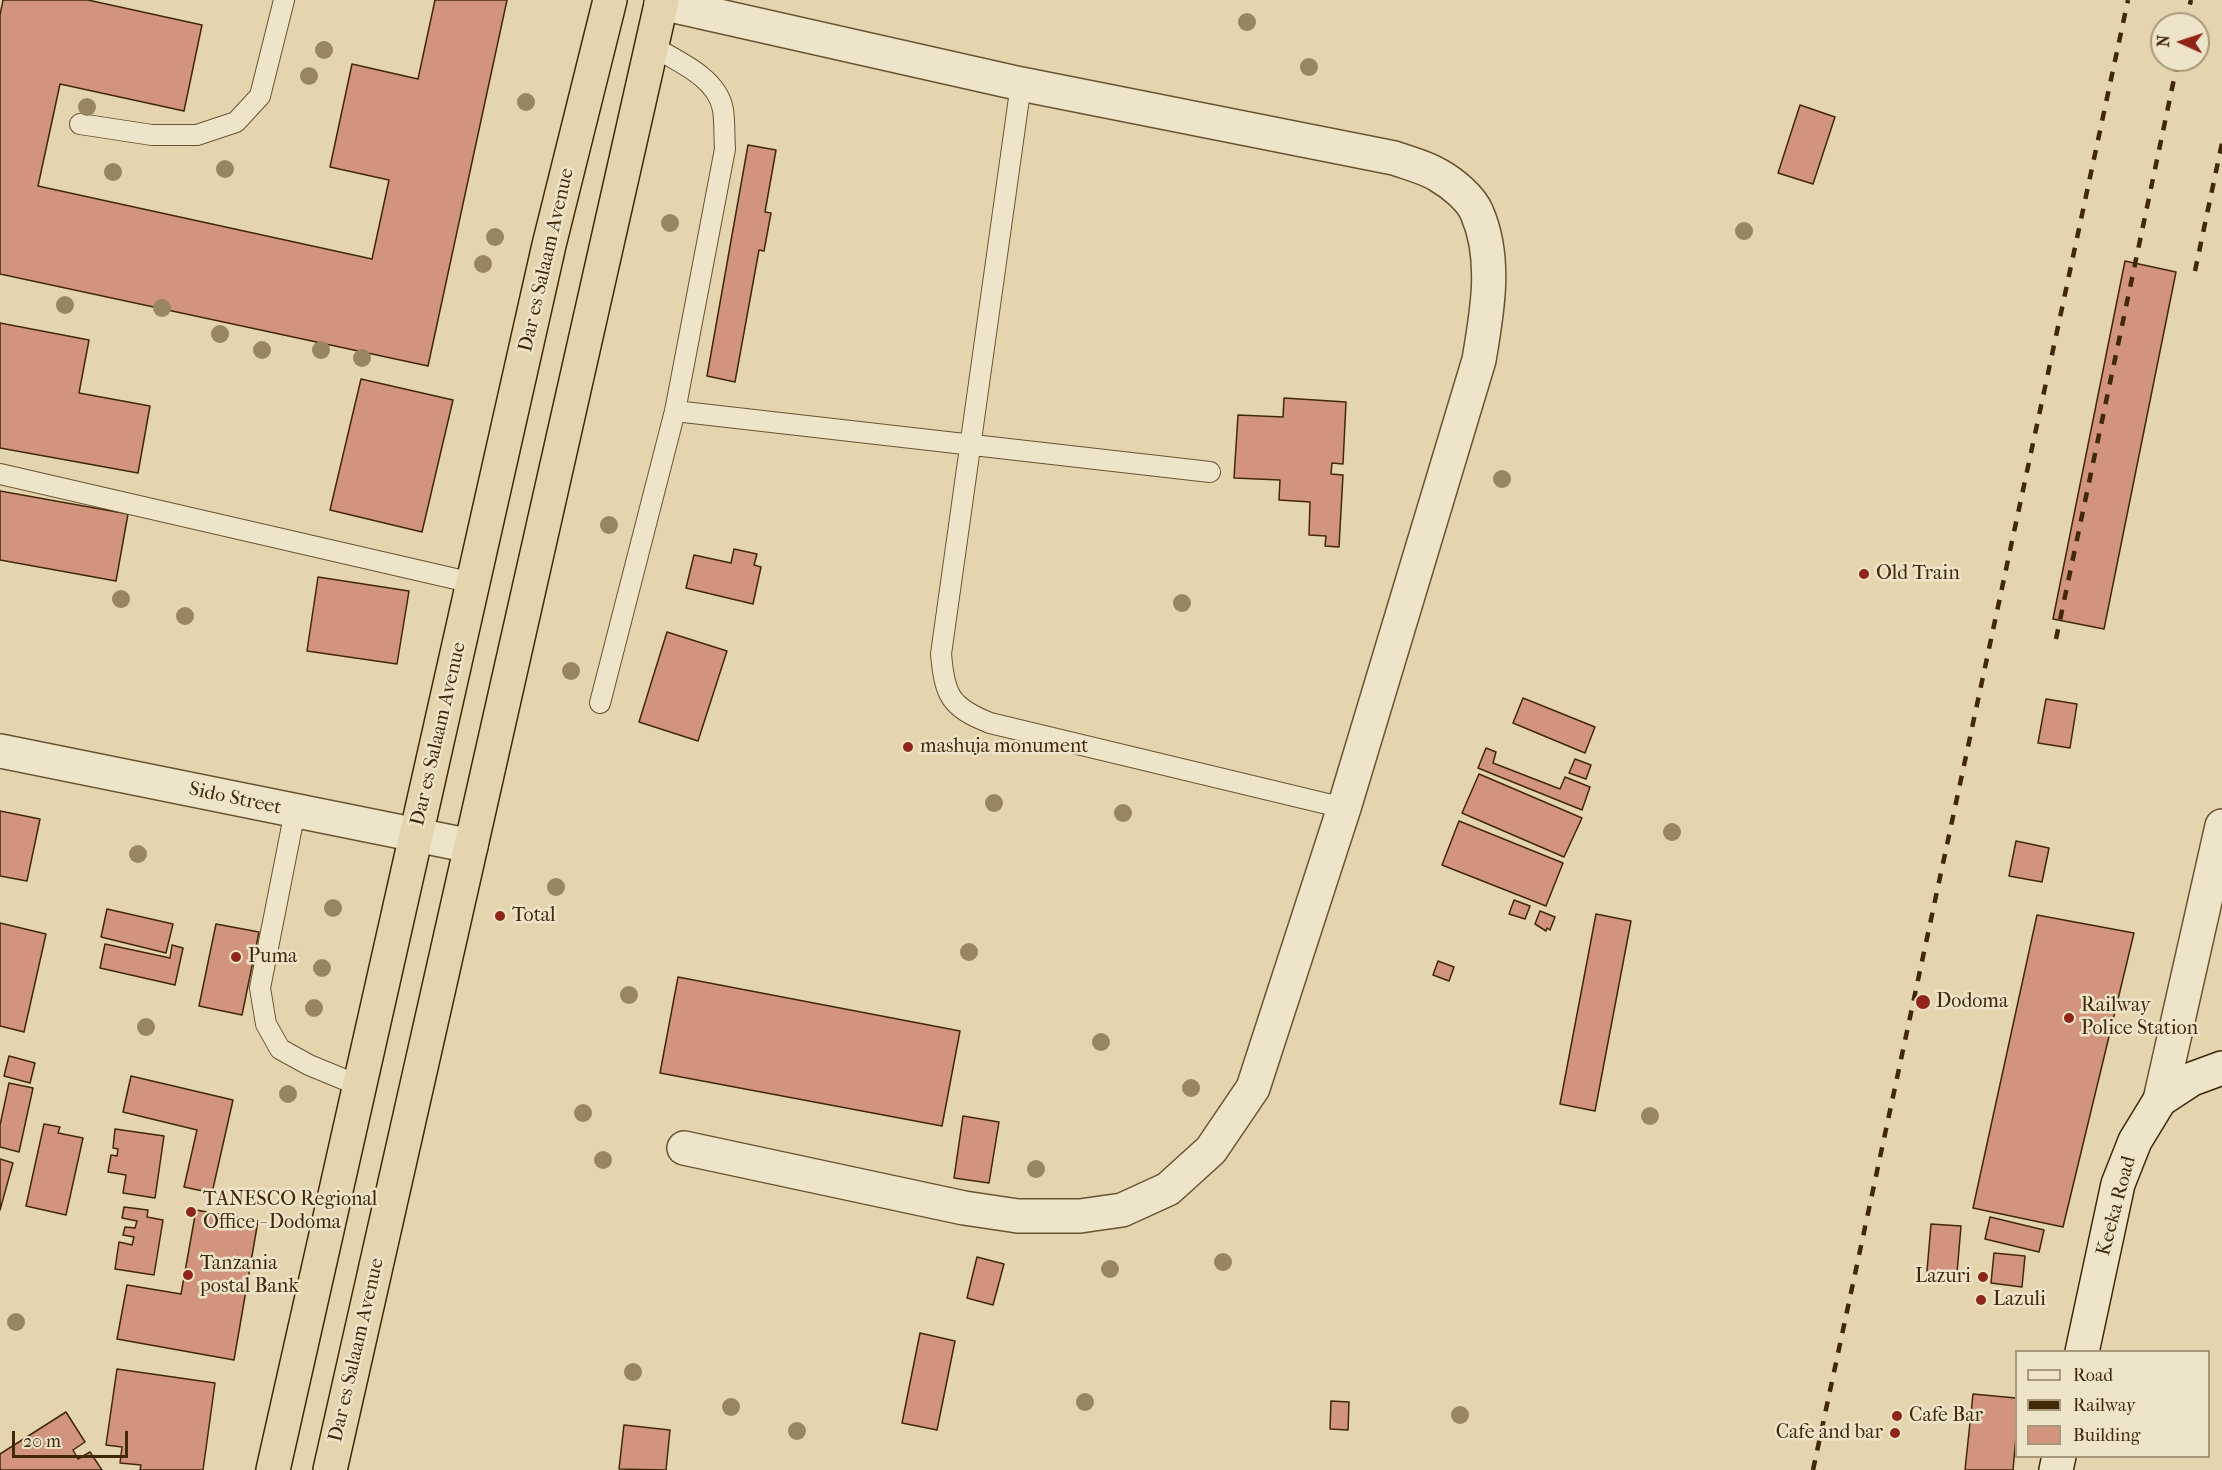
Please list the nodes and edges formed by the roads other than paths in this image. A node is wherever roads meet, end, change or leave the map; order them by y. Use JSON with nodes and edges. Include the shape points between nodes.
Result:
{"nodes":[{"id":1,"x":284,"y":0,"type":"edge"},
{"id":2,"x":610,"y":0,"type":"edge"},
{"id":3,"x":661,"y":1,"type":"edge"},
{"id":4,"x":650,"y":45,"type":"junction"},
{"id":5,"x":1021,"y":84,"type":"junction"},
{"id":6,"x":80,"y":124,"type":"dead end"},
{"id":7,"x":675,"y":411,"type":"junction"},
{"id":8,"x":972,"y":445,"type":"junction"},
{"id":9,"x":1210,"y":472,"type":"dead end"},
{"id":10,"x":0,"y":474,"type":"edge"},
{"id":11,"x":473,"y":583,"type":"junction"},
{"id":12,"x":600,"y":703,"type":"dead end"},
{"id":13,"x":0,"y":751,"type":"edge"},
{"id":14,"x":1344,"y":808,"type":"junction"},
{"id":15,"x":295,"y":811,"type":"junction"},
{"id":16,"x":2222,"y":826,"type":"edge"},
{"id":17,"x":416,"y":835,"type":"junction"},
{"id":18,"x":471,"y":846,"type":"junction"},
{"id":19,"x":2222,"y":1068,"type":"edge"},
{"id":20,"x":360,"y":1086,"type":"junction"},
{"id":21,"x":2160,"y":1100,"type":"junction"},
{"id":22,"x":684,"y":1148,"type":"dead end"},
{"id":23,"x":2082,"y":1350,"type":"edge"},
{"id":24,"x":273,"y":1470,"type":"edge"},
{"id":25,"x":330,"y":1470,"type":"edge"}],
"edges":[{"from":1,"to":6,"type":"lane","via":[[260,96],[236,122],[197,135],[152,135]]},
{"from":2,"to":11,"type":"highway","name":"Dar es Salaam Avenue","via":[[549,245]]},
{"from":3,"to":4,"type":"highway","name":"Dar es Salaam Avenue"},
{"from":3,"to":5,"type":"street"},
{"from":4,"to":7,"type":"lane","via":[[701,76],[723,108],[725,149]]},
{"from":4,"to":18,"type":"highway","name":"Dar es Salaam Avenue"},
{"from":5,"to":8,"type":"lane"},
{"from":5,"to":14,"type":"street","via":[[1394,158],[1436,173],[1477,211],[1486,243],[1488,306],[1479,360]]},
{"from":7,"to":8,"type":"lane"},
{"from":7,"to":12,"type":"lane"},
{"from":8,"to":9,"type":"lane"},
{"from":8,"to":14,"type":"lane","via":[[941,654],[944,683],[952,699],[968,714],[990,723]]},
{"from":10,"to":11,"type":"lane"},
{"from":11,"to":17,"type":"highway","name":"Dar es Salaam Avenue"},
{"from":13,"to":15,"type":"street","name":"Sido Street"},
{"from":14,"to":22,"type":"street","via":[[1253,1088],[1211,1150],[1168,1189],[1122,1210],[1080,1216],[1018,1216]]},
{"from":15,"to":17,"type":"street","name":"Sido Street"},
{"from":15,"to":20,"type":"lane","via":[[260,988],[266,1024],[280,1050]]},
{"from":16,"to":21,"type":"street"},
{"from":17,"to":18,"type":"street","name":"Sido Street"},
{"from":17,"to":20,"type":"highway","name":"Dar es Salaam Avenue"},
{"from":18,"to":25,"type":"highway","name":"Dar es Salaam Avenue"},
{"from":19,"to":21,"type":"street","name":"Keeka Road","via":[[2192,1079]]},
{"from":20,"to":24,"type":"highway","name":"Dar es Salaam Avenue"},
{"from":21,"to":23,"type":"street","name":"Keeka Road","via":[[2135,1141],[2118,1184]]}]}
